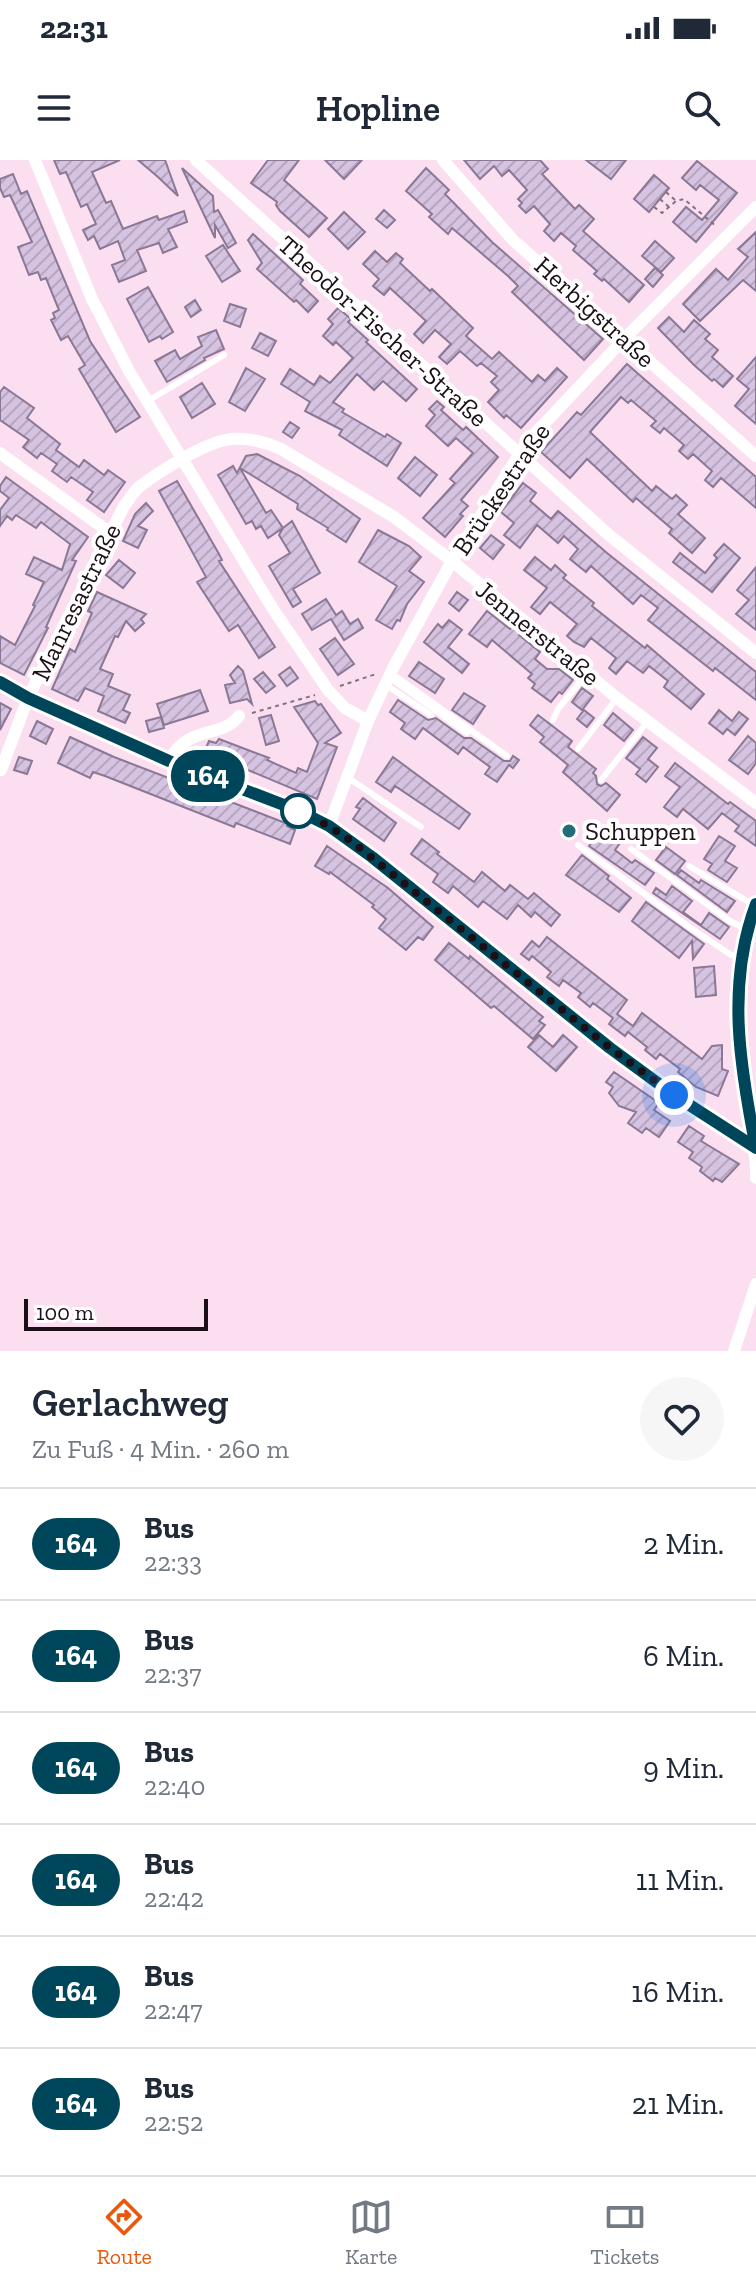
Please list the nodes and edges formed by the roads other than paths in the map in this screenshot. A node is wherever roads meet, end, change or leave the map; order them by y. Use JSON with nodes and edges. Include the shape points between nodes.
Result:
{"nodes":[{"id":1,"x":35,"y":160,"type":"edge"},
{"id":2,"x":196,"y":160,"type":"edge"},
{"id":3,"x":448,"y":162,"type":"edge"},
{"id":4,"x":756,"y":207,"type":"edge"},
{"id":5,"x":625,"y":338,"type":"junction"},
{"id":6,"x":224,"y":355,"type":"dead end"},
{"id":7,"x":148,"y":401,"type":"junction"},
{"id":8,"x":754,"y":450,"type":"edge"},
{"id":9,"x":0,"y":453,"type":"edge"},
{"id":10,"x":518,"y":455,"type":"junction"},
{"id":11,"x":184,"y":460,"type":"junction"},
{"id":12,"x":109,"y":532,"type":"junction"},
{"id":13,"x":452,"y":561,"type":"junction"},
{"id":14,"x":756,"y":653,"type":"edge"},
{"id":15,"x":587,"y":673,"type":"junction"},
{"id":16,"x":390,"y":676,"type":"junction"},
{"id":17,"x":0,"y":682,"type":"edge"},
{"id":18,"x":28,"y":698,"type":"junction"},
{"id":19,"x":617,"y":698,"type":"junction"},
{"id":20,"x":431,"y":715,"type":"dead end"},
{"id":21,"x":239,"y":716,"type":"road end"},
{"id":22,"x":553,"y":720,"type":"dead end"},
{"id":23,"x":368,"y":721,"type":"junction"},
{"id":24,"x":648,"y":721,"type":"junction"},
{"id":25,"x":467,"y":733,"type":"dead end"},
{"id":26,"x":578,"y":749,"type":"dead end"},
{"id":27,"x":507,"y":756,"type":"dead end"},
{"id":28,"x":169,"y":761,"type":"junction"},
{"id":29,"x":1,"y":770,"type":"edge"},
{"id":30,"x":347,"y":777,"type":"junction"},
{"id":31,"x":601,"y":780,"type":"dead end"},
{"id":32,"x":756,"y":803,"type":"edge"},
{"id":33,"x":329,"y":826,"type":"junction"},
{"id":34,"x":421,"y":827,"type":"dead end"},
{"id":35,"x":578,"y":845,"type":"dead end"},
{"id":36,"x":631,"y":849,"type":"dead end"},
{"id":37,"x":689,"y":866,"type":"dead end"},
{"id":38,"x":755,"y":905,"type":"edge"},
{"id":39,"x":748,"y":930,"type":"junction"},
{"id":40,"x":742,"y":958,"type":"junction"},
{"id":41,"x":756,"y":1148,"type":"edge"},
{"id":42,"x":756,"y":1178,"type":"edge"},
{"id":43,"x":756,"y":1284,"type":"edge"},
{"id":44,"x":734,"y":1351,"type":"edge"}],
"edges":[{"from":1,"to":7,"type":"street","via":[[92,299]]},
{"from":2,"to":10,"type":"street","name":"Theodor-Fischer-Straße"},
{"from":3,"to":5,"type":"street","name":"Herbigstraße","via":[[513,240]]},
{"from":4,"to":5,"type":"street","name":"Brückestraße"},
{"from":5,"to":8,"type":"street","name":"Herbigstraße"},
{"from":5,"to":10,"type":"street","name":"Brückestraße"},
{"from":6,"to":7,"type":"lane"},
{"from":7,"to":11,"type":"street"},
{"from":9,"to":12,"type":"street"},
{"from":10,"to":13,"type":"street","name":"Brückestraße"},
{"from":10,"to":14,"type":"street","name":"Theodor-Fischer-Straße"},
{"from":11,"to":12,"type":"street","name":"Manresastraße","via":[[136,490]]},
{"from":11,"to":13,"type":"street","name":"Jennerstraße","via":[[230,439],[266,442],[360,496]]},
{"from":11,"to":23,"type":"street","via":[[328,690]]},
{"from":12,"to":18,"type":"street","name":"Manresastraße"},
{"from":13,"to":15,"type":"street","name":"Jennerstraße"},
{"from":13,"to":16,"type":"street","name":"Brückestraße"},
{"from":15,"to":19,"type":"street","name":"Jennerstraße"},
{"from":15,"to":22,"type":"lane"},
{"from":16,"to":20,"type":"lane"},
{"from":16,"to":23,"type":"street","name":"Brückestraße"},
{"from":16,"to":25,"type":"lane"},
{"from":16,"to":27,"type":"lane"},
{"from":17,"to":18,"type":"street"},
{"from":18,"to":28,"type":"street"},
{"from":18,"to":29,"type":"street","name":"Manresastraße"},
{"from":19,"to":24,"type":"street","name":"Jennerstraße"},
{"from":19,"to":26,"type":"lane"},
{"from":21,"to":28,"type":"street","via":[[234,723],[189,738]]},
{"from":23,"to":30,"type":"street","name":"Brückestraße"},
{"from":24,"to":31,"type":"lane"},
{"from":24,"to":32,"type":"street","name":"Jennerstraße"},
{"from":28,"to":33,"type":"street"},
{"from":30,"to":33,"type":"street","name":"Brückestraße"},
{"from":30,"to":34,"type":"lane"},
{"from":33,"to":41,"type":"street","via":[[610,1048]]},
{"from":35,"to":40,"type":"lane","via":[[688,926]]},
{"from":36,"to":39,"type":"lane"},
{"from":37,"to":38,"type":"lane"},
{"from":38,"to":39,"type":"street"},
{"from":39,"to":40,"type":"street"},
{"from":40,"to":41,"type":"street","via":[[737,1024]]},
{"from":41,"to":42,"type":"street"},
{"from":43,"to":44,"type":"street"}]}
